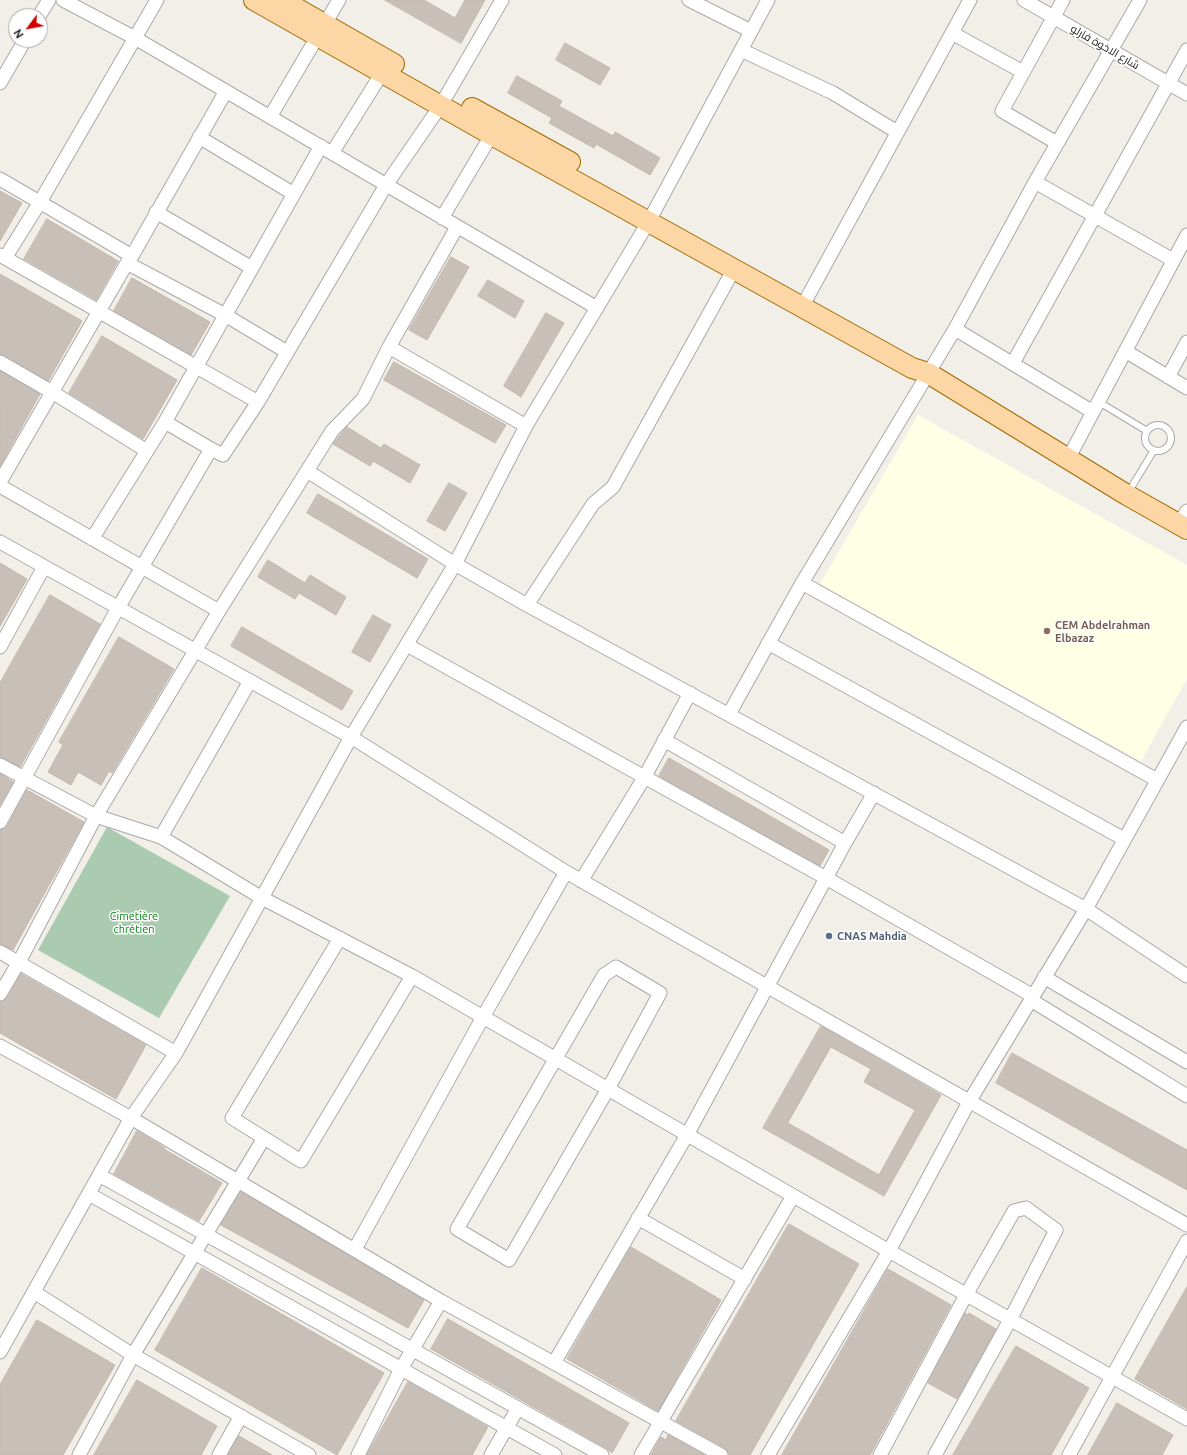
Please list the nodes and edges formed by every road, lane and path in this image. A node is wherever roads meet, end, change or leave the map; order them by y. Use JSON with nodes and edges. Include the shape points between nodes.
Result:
{"nodes":[{"id":1,"x":63,"y":0,"type":"edge"},
{"id":2,"x":157,"y":0,"type":"edge"},
{"id":3,"x":254,"y":0,"type":"edge"},
{"id":4,"x":282,"y":0,"type":"edge"},
{"id":5,"x":339,"y":0,"type":"edge"},
{"id":6,"x":502,"y":0,"type":"edge"},
{"id":7,"x":689,"y":0,"type":"edge"},
{"id":8,"x":768,"y":0,"type":"edge"},
{"id":9,"x":970,"y":0,"type":"edge"},
{"id":10,"x":1024,"y":0,"type":"edge"},
{"id":11,"x":1063,"y":0,"type":"edge"},
{"id":12,"x":1140,"y":0,"type":"edge"},
{"id":13,"x":1053,"y":17,"type":"junction"},
{"id":14,"x":321,"y":30,"type":"junction"},
{"id":15,"x":751,"y":32,"type":"junction"},
{"id":16,"x":952,"y":33,"type":"junction"},
{"id":17,"x":135,"y":38,"type":"junction"},
{"id":18,"x":20,"y":48,"type":"edge"},
{"id":19,"x":741,"y":50,"type":"junction"},
{"id":20,"x":1187,"y":50,"type":"edge"},
{"id":21,"x":1112,"y":51,"type":"junction"},
{"id":22,"x":1023,"y":72,"type":"junction"},
{"id":23,"x":382,"y":73,"type":"junction"},
{"id":24,"x":0,"y":83,"type":"edge"},
{"id":25,"x":1169,"y":84,"type":"junction"},
{"id":26,"x":226,"y":91,"type":"junction"},
{"id":27,"x":1187,"y":94,"type":"edge"},
{"id":28,"x":444,"y":99,"type":"junction"},
{"id":29,"x":270,"y":117,"type":"junction"},
{"id":30,"x":495,"y":129,"type":"junction"},
{"id":31,"x":897,"y":132,"type":"junction"},
{"id":32,"x":199,"y":138,"type":"junction"},
{"id":33,"x":1057,"y":144,"type":"junction"},
{"id":34,"x":326,"y":150,"type":"junction"},
{"id":35,"x":0,"y":179,"type":"edge"},
{"id":36,"x":1034,"y":182,"type":"junction"},
{"id":37,"x":386,"y":185,"type":"junction"},
{"id":38,"x":294,"y":194,"type":"junction"},
{"id":39,"x":40,"y":202,"type":"junction"},
{"id":40,"x":156,"y":212,"type":"junction"},
{"id":41,"x":652,"y":215,"type":"junction"},
{"id":42,"x":1095,"y":216,"type":"junction"},
{"id":43,"x":442,"y":218,"type":"junction"},
{"id":44,"x":457,"y":226,"type":"junction"},
{"id":45,"x":1187,"y":235,"type":"edge"},
{"id":46,"x":3,"y":256,"type":"edge"},
{"id":47,"x":130,"y":260,"type":"junction"},
{"id":48,"x":1173,"y":260,"type":"junction"},
{"id":49,"x":252,"y":268,"type":"junction"},
{"id":50,"x":734,"y":268,"type":"junction"},
{"id":51,"x":804,"y":302,"type":"junction"},
{"id":52,"x":597,"y":308,"type":"junction"},
{"id":53,"x":98,"y":312,"type":"junction"},
{"id":54,"x":225,"y":315,"type":"junction"},
{"id":55,"x":955,"y":329,"type":"junction"},
{"id":56,"x":1187,"y":342,"type":"edge"},
{"id":57,"x":389,"y":347,"type":"junction"},
{"id":58,"x":288,"y":352,"type":"junction"},
{"id":59,"x":1127,"y":352,"type":"junction"},
{"id":60,"x":0,"y":362,"type":"edge"},
{"id":61,"x":1014,"y":362,"type":"junction"},
{"id":62,"x":196,"y":367,"type":"junction"},
{"id":63,"x":928,"y":373,"type":"junction"},
{"id":64,"x":1168,"y":377,"type":"junction"},
{"id":65,"x":1187,"y":388,"type":"edge"},
{"id":66,"x":52,"y":392,"type":"junction"},
{"id":67,"x":258,"y":402,"type":"junction"},
{"id":68,"x":1096,"y":407,"type":"junction"},
{"id":69,"x":165,"y":422,"type":"junction"},
{"id":70,"x":526,"y":426,"type":"junction"},
{"id":71,"x":1147,"y":431,"type":"junction"},
{"id":72,"x":211,"y":448,"type":"junction"},
{"id":73,"x":1154,"y":450,"type":"junction"},
{"id":74,"x":146,"y":451,"type":"junction"},
{"id":75,"x":1068,"y":459,"type":"junction"},
{"id":76,"x":307,"y":471,"type":"junction"},
{"id":77,"x":0,"y":482,"type":"edge"},
{"id":78,"x":0,"y":486,"type":"edge"},
{"id":79,"x":1127,"y":495,"type":"junction"},
{"id":80,"x":1184,"y":521,"type":"edge"},
{"id":81,"x":92,"y":539,"type":"junction"},
{"id":82,"x":0,"y":542,"type":"edge"},
{"id":83,"x":455,"y":564,"type":"junction"},
{"id":84,"x":44,"y":567,"type":"junction"},
{"id":85,"x":142,"y":567,"type":"junction"},
{"id":86,"x":802,"y":583,"type":"junction"},
{"id":87,"x":527,"y":605,"type":"junction"},
{"id":88,"x":118,"y":608,"type":"junction"},
{"id":89,"x":219,"y":611,"type":"junction"},
{"id":90,"x":768,"y":644,"type":"junction"},
{"id":91,"x":407,"y":645,"type":"junction"},
{"id":92,"x":0,"y":647,"type":"edge"},
{"id":93,"x":196,"y":651,"type":"junction"},
{"id":94,"x":250,"y":681,"type":"junction"},
{"id":95,"x":690,"y":693,"type":"junction"},
{"id":96,"x":729,"y":714,"type":"junction"},
{"id":97,"x":1187,"y":727,"type":"edge"},
{"id":98,"x":351,"y":737,"type":"junction"},
{"id":99,"x":664,"y":740,"type":"junction"},
{"id":100,"x":0,"y":765,"type":"edge"},
{"id":101,"x":24,"y":778,"type":"junction"},
{"id":102,"x":644,"y":778,"type":"junction"},
{"id":103,"x":1157,"y":780,"type":"junction"},
{"id":104,"x":874,"y":793,"type":"junction"},
{"id":105,"x":96,"y":816,"type":"junction"},
{"id":106,"x":0,"y":822,"type":"edge"},
{"id":107,"x":161,"y":837,"type":"junction"},
{"id":108,"x":1124,"y":839,"type":"junction"},
{"id":109,"x":845,"y":843,"type":"junction"},
{"id":110,"x":566,"y":872,"type":"junction"},
{"id":111,"x":826,"y":878,"type":"junction"},
{"id":112,"x":581,"y":880,"type":"junction"},
{"id":113,"x":262,"y":898,"type":"junction"},
{"id":114,"x":1086,"y":909,"type":"junction"},
{"id":115,"x":340,"y":938,"type":"junction"},
{"id":116,"x":0,"y":952,"type":"edge"},
{"id":117,"x":19,"y":962,"type":"junction"},
{"id":118,"x":412,"y":976,"type":"junction"},
{"id":119,"x":1187,"y":976,"type":"edge"},
{"id":120,"x":1044,"y":977,"type":"junction"},
{"id":121,"x":767,"y":987,"type":"junction"},
{"id":122,"x":0,"y":994,"type":"edge"},
{"id":123,"x":1032,"y":998,"type":"junction"},
{"id":124,"x":483,"y":1017,"type":"junction"},
{"id":125,"x":0,"y":1046,"type":"edge"},
{"id":126,"x":176,"y":1053,"type":"junction"},
{"id":127,"x":556,"y":1059,"type":"junction"},
{"id":128,"x":1187,"y":1062,"type":"edge"},
{"id":129,"x":608,"y":1089,"type":"junction"},
{"id":130,"x":1187,"y":1096,"type":"edge"},
{"id":131,"x":969,"y":1102,"type":"junction"},
{"id":132,"x":131,"y":1118,"type":"junction"},
{"id":133,"x":687,"y":1135,"type":"junction"},
{"id":134,"x":264,"y":1138,"type":"junction"},
{"id":135,"x":99,"y":1175,"type":"junction"},
{"id":136,"x":239,"y":1180,"type":"junction"},
{"id":137,"x":89,"y":1194,"type":"junction"},
{"id":138,"x":793,"y":1196,"type":"junction"},
{"id":139,"x":638,"y":1218,"type":"junction"},
{"id":140,"x":1187,"y":1225,"type":"edge"},
{"id":141,"x":206,"y":1234,"type":"junction"},
{"id":142,"x":1187,"y":1241,"type":"edge"},
{"id":143,"x":355,"y":1249,"type":"junction"},
{"id":144,"x":889,"y":1251,"type":"junction"},
{"id":145,"x":194,"y":1253,"type":"junction"},
{"id":146,"x":745,"y":1279,"type":"junction"},
{"id":147,"x":34,"y":1292,"type":"junction"},
{"id":148,"x":966,"y":1295,"type":"junction"},
{"id":149,"x":441,"y":1301,"type":"junction"},
{"id":150,"x":1010,"y":1320,"type":"junction"},
{"id":151,"x":413,"y":1350,"type":"junction"},
{"id":152,"x":0,"y":1352,"type":"edge"},
{"id":153,"x":133,"y":1355,"type":"junction"},
{"id":154,"x":554,"y":1363,"type":"junction"},
{"id":155,"x":402,"y":1369,"type":"junction"},
{"id":156,"x":1113,"y":1377,"type":"junction"},
{"id":157,"x":518,"y":1408,"type":"junction"},
{"id":158,"x":241,"y":1416,"type":"junction"},
{"id":159,"x":1187,"y":1419,"type":"edge"},
{"id":160,"x":662,"y":1422,"type":"junction"},
{"id":161,"x":506,"y":1427,"type":"junction"},
{"id":162,"x":78,"y":1455,"type":"edge"},
{"id":163,"x":219,"y":1455,"type":"edge"},
{"id":164,"x":309,"y":1455,"type":"edge"},
{"id":165,"x":358,"y":1455,"type":"edge"},
{"id":166,"x":492,"y":1455,"type":"edge"},
{"id":167,"x":555,"y":1455,"type":"edge"},
{"id":168,"x":602,"y":1455,"type":"edge"},
{"id":169,"x":641,"y":1455,"type":"edge"},
{"id":170,"x":721,"y":1455,"type":"edge"},
{"id":171,"x":768,"y":1455,"type":"edge"},
{"id":172,"x":880,"y":1455,"type":"edge"},
{"id":173,"x":935,"y":1455,"type":"edge"},
{"id":174,"x":1069,"y":1455,"type":"edge"}],
"edges":[{"from":1,"to":17,"type":"street"},
{"from":2,"to":17,"type":"street"},
{"from":3,"to":14,"type":"main road"},
{"from":4,"to":14,"type":"main road"},
{"from":5,"to":14,"type":"street"},
{"from":6,"to":28,"type":"street"},
{"from":7,"to":15,"type":"street"},
{"from":8,"to":15,"type":"street"},
{"from":9,"to":16,"type":"street"},
{"from":10,"to":13,"type":"street","name":"شارع الاخوة فارلو"},
{"from":11,"to":13,"type":"street"},
{"from":12,"to":21,"type":"street"},
{"from":13,"to":21,"type":"street","name":"شارع الاخوة فارلو"},
{"from":13,"to":22,"type":"street"},
{"from":14,"to":23,"type":"main road"},
{"from":14,"to":28,"type":"main road"},
{"from":14,"to":29,"type":"street"},
{"from":15,"to":19,"type":"street"},
{"from":16,"to":22,"type":"street"},
{"from":16,"to":31,"type":"street"},
{"from":17,"to":26,"type":"street"},
{"from":17,"to":39,"type":"street"},
{"from":18,"to":24,"type":"street"},
{"from":19,"to":31,"type":"street","via":[[832,93]]},
{"from":19,"to":41,"type":"street"},
{"from":20,"to":25,"type":"street"},
{"from":21,"to":25,"type":"street","name":"شارع الاخوة فارلو"},
{"from":21,"to":33,"type":"street"},
{"from":22,"to":33,"type":"street","via":[[1002,111]]},
{"from":23,"to":28,"type":"main road"},
{"from":23,"to":34,"type":"street"},
{"from":25,"to":27,"type":"street","name":"شارع الاخوة فارلو"},
{"from":25,"to":42,"type":"street"},
{"from":26,"to":29,"type":"street"},
{"from":26,"to":32,"type":"street"},
{"from":28,"to":30,"type":"main road"},
{"from":28,"to":37,"type":"street"},
{"from":29,"to":34,"type":"street"},
{"from":30,"to":41,"type":"main road"},
{"from":30,"to":43,"type":"street"},
{"from":31,"to":51,"type":"street"},
{"from":32,"to":38,"type":"street"},
{"from":32,"to":40,"type":"street"},
{"from":33,"to":36,"type":"street"},
{"from":34,"to":37,"type":"street"},
{"from":34,"to":38,"type":"street"},
{"from":35,"to":39,"type":"street"},
{"from":36,"to":42,"type":"street"},
{"from":36,"to":55,"type":"street"},
{"from":37,"to":43,"type":"street"},
{"from":37,"to":58,"type":"street"},
{"from":38,"to":49,"type":"street"},
{"from":39,"to":46,"type":"street"},
{"from":39,"to":47,"type":"street"},
{"from":40,"to":47,"type":"street"},
{"from":40,"to":49,"type":"street"},
{"from":41,"to":50,"type":"main road"},
{"from":41,"to":51,"type":"main road"},
{"from":41,"to":52,"type":"street"},
{"from":42,"to":48,"type":"street"},
{"from":42,"to":61,"type":"street"},
{"from":43,"to":44,"type":"street"},
{"from":44,"to":52,"type":"street"},
{"from":44,"to":57,"type":"street"},
{"from":45,"to":48,"type":"street"},
{"from":46,"to":53,"type":"street"},
{"from":47,"to":53,"type":"street"},
{"from":47,"to":54,"type":"street"},
{"from":48,"to":59,"type":"street"},
{"from":49,"to":54,"type":"street"},
{"from":50,"to":51,"type":"main road"},
{"from":50,"to":87,"type":"street","via":[[613,487],[593,504]]},
{"from":51,"to":63,"type":"main road","via":[[912,368]]},
{"from":52,"to":70,"type":"street"},
{"from":53,"to":62,"type":"street"},
{"from":53,"to":66,"type":"street"},
{"from":54,"to":58,"type":"street"},
{"from":54,"to":62,"type":"street"},
{"from":55,"to":61,"type":"street"},
{"from":55,"to":63,"type":"street"},
{"from":56,"to":64,"type":"street"},
{"from":57,"to":70,"type":"street"},
{"from":57,"to":76,"type":"street","via":[[363,399],[332,431]]},
{"from":58,"to":67,"type":"street"},
{"from":59,"to":64,"type":"street"},
{"from":59,"to":68,"type":"street"},
{"from":60,"to":66,"type":"street"},
{"from":61,"to":68,"type":"street"},
{"from":62,"to":67,"type":"street"},
{"from":62,"to":69,"type":"street"},
{"from":63,"to":75,"type":"main road"},
{"from":63,"to":86,"type":"street"},
{"from":64,"to":65,"type":"street"},
{"from":66,"to":74,"type":"street"},
{"from":66,"to":77,"type":"street"},
{"from":67,"to":72,"type":"street","via":[[223,455]]},
{"from":68,"to":71,"type":"lane"},
{"from":68,"to":75,"type":"street"},
{"from":69,"to":72,"type":"street"},
{"from":69,"to":74,"type":"street"},
{"from":70,"to":83,"type":"street"},
{"from":71,"to":73,"type":"lane","via":[[1146,443]]},
{"from":71,"to":73,"type":"lane","via":[[1154,426],[1163,426],[1171,435],[1168,447],[1161,451]]},
{"from":72,"to":85,"type":"street"},
{"from":73,"to":79,"type":"lane"},
{"from":74,"to":81,"type":"street"},
{"from":75,"to":79,"type":"main road"},
{"from":76,"to":83,"type":"street"},
{"from":76,"to":89,"type":"street"},
{"from":78,"to":81,"type":"street"},
{"from":79,"to":80,"type":"main road"},
{"from":81,"to":85,"type":"street"},
{"from":82,"to":84,"type":"street"},
{"from":83,"to":87,"type":"street"},
{"from":83,"to":91,"type":"street"},
{"from":84,"to":88,"type":"street"},
{"from":84,"to":92,"type":"street"},
{"from":85,"to":88,"type":"street"},
{"from":85,"to":89,"type":"street"},
{"from":86,"to":90,"type":"street"},
{"from":86,"to":103,"type":"street"},
{"from":87,"to":95,"type":"street"},
{"from":88,"to":93,"type":"street"},
{"from":88,"to":101,"type":"street"},
{"from":89,"to":93,"type":"street"},
{"from":90,"to":96,"type":"street"},
{"from":90,"to":108,"type":"street"},
{"from":91,"to":98,"type":"street"},
{"from":91,"to":102,"type":"street"},
{"from":93,"to":94,"type":"street"},
{"from":93,"to":105,"type":"street"},
{"from":94,"to":98,"type":"street"},
{"from":94,"to":107,"type":"street"},
{"from":95,"to":96,"type":"street"},
{"from":95,"to":99,"type":"street"},
{"from":96,"to":104,"type":"street"},
{"from":97,"to":103,"type":"street"},
{"from":98,"to":110,"type":"street"},
{"from":98,"to":113,"type":"street"},
{"from":99,"to":102,"type":"street"},
{"from":99,"to":109,"type":"street"},
{"from":100,"to":101,"type":"street"},
{"from":101,"to":105,"type":"street"},
{"from":101,"to":106,"type":"street"},
{"from":102,"to":111,"type":"street"},
{"from":102,"to":112,"type":"street"},
{"from":103,"to":108,"type":"street"},
{"from":104,"to":109,"type":"street"},
{"from":104,"to":114,"type":"street"},
{"from":105,"to":107,"type":"street"},
{"from":105,"to":117,"type":"street"},
{"from":107,"to":113,"type":"street"},
{"from":108,"to":114,"type":"street"},
{"from":109,"to":111,"type":"street"},
{"from":110,"to":112,"type":"street"},
{"from":110,"to":124,"type":"street"},
{"from":111,"to":121,"type":"street"},
{"from":111,"to":123,"type":"street"},
{"from":112,"to":121,"type":"street"},
{"from":113,"to":115,"type":"street"},
{"from":113,"to":126,"type":"street"},
{"from":114,"to":119,"type":"street"},
{"from":114,"to":120,"type":"street"},
{"from":115,"to":118,"type":"street"},
{"from":115,"to":134,"type":"street","via":[[232,1118]]},
{"from":116,"to":117,"type":"street"},
{"from":117,"to":122,"type":"street"},
{"from":117,"to":126,"type":"street"},
{"from":118,"to":124,"type":"street"},
{"from":118,"to":134,"type":"street","via":[[301,1160]]},
{"from":120,"to":123,"type":"street"},
{"from":120,"to":128,"type":"street"},
{"from":121,"to":131,"type":"street"},
{"from":121,"to":133,"type":"street"},
{"from":123,"to":130,"type":"street"},
{"from":123,"to":131,"type":"street"},
{"from":124,"to":127,"type":"street"},
{"from":124,"to":143,"type":"street"},
{"from":125,"to":132,"type":"street"},
{"from":126,"to":132,"type":"street"},
{"from":127,"to":129,"type":"street"},
{"from":127,"to":129,"type":"street","via":[[604,975],[616,967],[660,993]]},
{"from":127,"to":129,"type":"street","via":[[457,1228],[509,1260]]},
{"from":129,"to":133,"type":"street"},
{"from":131,"to":140,"type":"street"},
{"from":131,"to":144,"type":"street"},
{"from":132,"to":135,"type":"street"},
{"from":132,"to":136,"type":"street"},
{"from":133,"to":138,"type":"street"},
{"from":133,"to":139,"type":"street"},
{"from":134,"to":136,"type":"street"},
{"from":135,"to":137,"type":"street"},
{"from":135,"to":141,"type":"street"},
{"from":136,"to":141,"type":"street"},
{"from":136,"to":143,"type":"street"},
{"from":137,"to":145,"type":"street"},
{"from":137,"to":147,"type":"street"},
{"from":138,"to":144,"type":"street"},
{"from":138,"to":146,"type":"street"},
{"from":139,"to":146,"type":"street"},
{"from":139,"to":154,"type":"street"},
{"from":141,"to":145,"type":"street"},
{"from":141,"to":151,"type":"street"},
{"from":142,"to":156,"type":"street"},
{"from":143,"to":149,"type":"street"},
{"from":144,"to":148,"type":"street"},
{"from":144,"to":171,"type":"street"},
{"from":145,"to":153,"type":"street"},
{"from":145,"to":155,"type":"street"},
{"from":146,"to":160,"type":"street"},
{"from":147,"to":152,"type":"street"},
{"from":147,"to":153,"type":"street"},
{"from":148,"to":150,"type":"street"},
{"from":148,"to":150,"type":"street","via":[[1014,1211],[1026,1208],[1056,1230]]},
{"from":148,"to":172,"type":"street"},
{"from":149,"to":151,"type":"street"},
{"from":149,"to":154,"type":"street"},
{"from":150,"to":156,"type":"street"},
{"from":150,"to":173,"type":"street"},
{"from":151,"to":155,"type":"street"},
{"from":151,"to":157,"type":"street"},
{"from":153,"to":158,"type":"street"},
{"from":153,"to":162,"type":"street"},
{"from":154,"to":160,"type":"street"},
{"from":155,"to":161,"type":"street"},
{"from":155,"to":165,"type":"street"},
{"from":156,"to":159,"type":"street"},
{"from":156,"to":174,"type":"street"},
{"from":157,"to":161,"type":"street"},
{"from":157,"to":168,"type":"street"},
{"from":158,"to":163,"type":"street"},
{"from":158,"to":164,"type":"street"},
{"from":160,"to":169,"type":"street"},
{"from":160,"to":170,"type":"street"},
{"from":161,"to":166,"type":"street"},
{"from":161,"to":167,"type":"street"}]}
